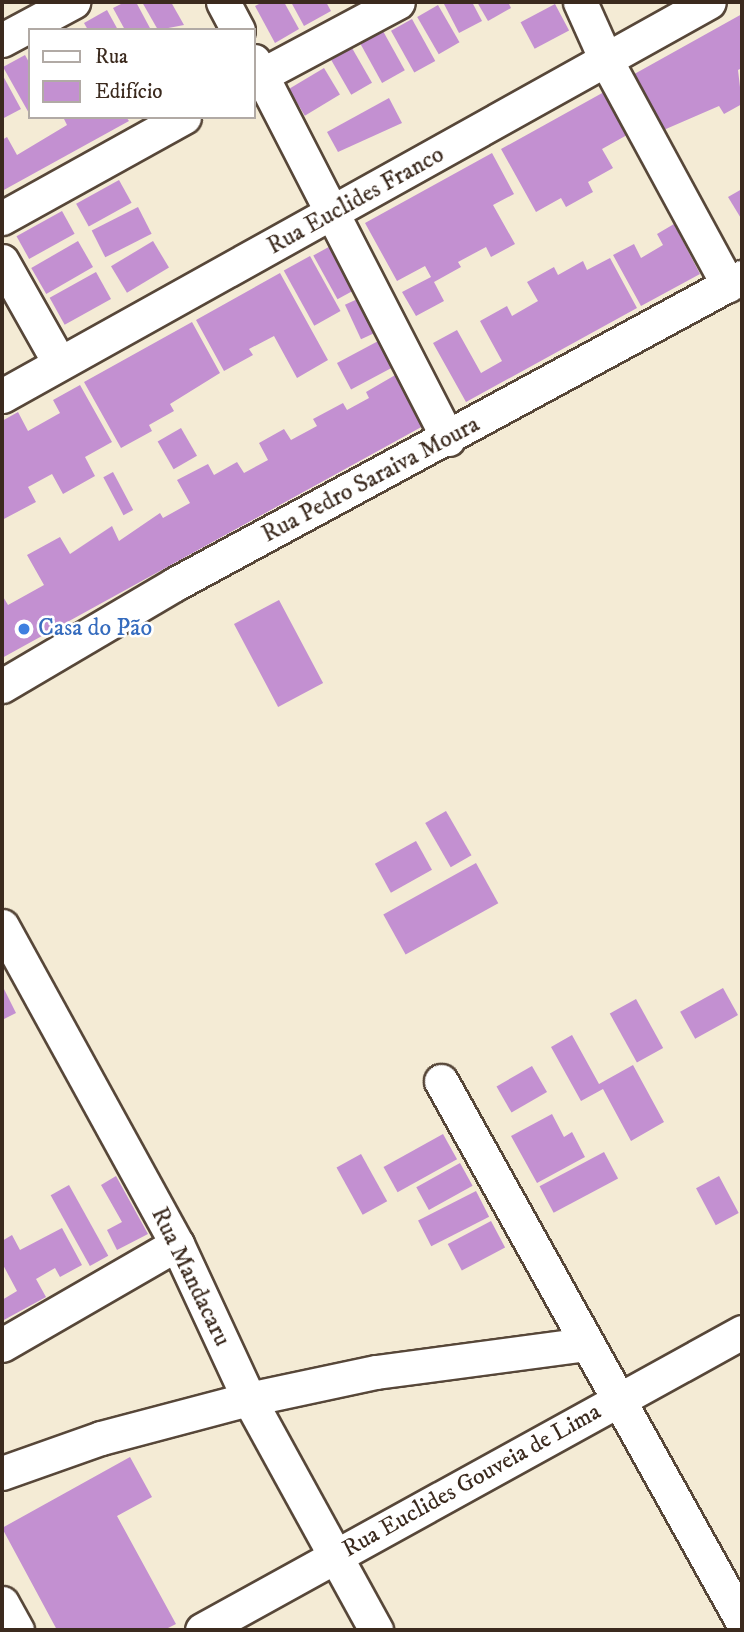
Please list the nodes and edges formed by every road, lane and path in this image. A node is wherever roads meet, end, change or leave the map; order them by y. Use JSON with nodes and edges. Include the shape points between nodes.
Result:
{"nodes":[{"id":1,"x":73,"y":2,"type":"edge"},
{"id":2,"x":223,"y":2,"type":"edge"},
{"id":3,"x":398,"y":2,"type":"edge"},
{"id":4,"x":580,"y":2,"type":"edge"},
{"id":5,"x":709,"y":2,"type":"edge"},
{"id":6,"x":237,"y":28,"type":"edge"},
{"id":7,"x":2,"y":40,"type":"edge"},
{"id":8,"x":607,"y":62,"type":"junction"},
{"id":9,"x":256,"y":71,"type":"edge"},
{"id":10,"x":180,"y":119,"type":"edge"},
{"id":11,"x":334,"y":215,"type":"junction"},
{"id":12,"x":2,"y":218,"type":"edge"},
{"id":13,"x":2,"y":261,"type":"edge"},
{"id":14,"x":735,"y":281,"type":"edge"},
{"id":15,"x":59,"y":362,"type":"junction"},
{"id":16,"x":2,"y":396,"type":"edge"},
{"id":17,"x":448,"y":439,"type":"junction"},
{"id":18,"x":2,"y":686,"type":"edge"},
{"id":19,"x":2,"y":926,"type":"edge"},
{"id":20,"x":441,"y":1081,"type":"dead end"},
{"id":21,"x":177,"y":1244,"type":"junction"},
{"id":22,"x":742,"y":1332,"type":"edge"},
{"id":23,"x":584,"y":1344,"type":"junction"},
{"id":24,"x":2,"y":1345,"type":"edge"},
{"id":25,"x":249,"y":1399,"type":"junction"},
{"id":26,"x":620,"y":1400,"type":"junction"},
{"id":27,"x":2,"y":1473,"type":"edge"},
{"id":28,"x":335,"y":1556,"type":"junction"},
{"id":29,"x":2,"y":1603,"type":"edge"},
{"id":30,"x":742,"y":1621,"type":"edge"},
{"id":31,"x":17,"y":1630,"type":"edge"},
{"id":32,"x":202,"y":1630,"type":"edge"},
{"id":33,"x":376,"y":1630,"type":"edge"}],
"edges":[{"from":1,"to":7,"type":"street"},
{"from":2,"to":6,"type":"street"},
{"from":3,"to":9,"type":"street"},
{"from":4,"to":8,"type":"street"},
{"from":5,"to":8,"type":"street","name":"Rua Euclides Franco"},
{"from":8,"to":11,"type":"street","name":"Rua Euclides Franco"},
{"from":8,"to":14,"type":"street"},
{"from":9,"to":11,"type":"street"},
{"from":10,"to":12,"type":"street"},
{"from":11,"to":15,"type":"street","name":"Rua Euclides Franco"},
{"from":11,"to":17,"type":"street"},
{"from":13,"to":15,"type":"street"},
{"from":14,"to":17,"type":"street","name":"Rua Pedro Saraiva Moura"},
{"from":15,"to":16,"type":"street","name":"Rua Euclides Franco"},
{"from":17,"to":18,"type":"street","name":"Rua Pedro Saraiva Moura","via":[[175,584]]},
{"from":19,"to":21,"type":"street","name":"Rua Mandacaru"},
{"from":20,"to":23,"type":"street"},
{"from":21,"to":24,"type":"street"},
{"from":21,"to":25,"type":"street","name":"Rua Mandacaru"},
{"from":22,"to":26,"type":"street","name":"Rua Euclides Gouveia de Lima"},
{"from":23,"to":25,"type":"street","via":[[376,1372]]},
{"from":23,"to":26,"type":"street"},
{"from":25,"to":27,"type":"street","via":[[102,1438]]},
{"from":25,"to":28,"type":"street","name":"Rua Mandacaru"},
{"from":26,"to":28,"type":"street","name":"Rua Euclides Gouveia de Lima"},
{"from":26,"to":30,"type":"street"},
{"from":28,"to":32,"type":"street","name":"Rua Euclides Gouveia de Lima"},
{"from":28,"to":33,"type":"street","name":"Rua Mandacaru"},
{"from":29,"to":31,"type":"street"}]}
